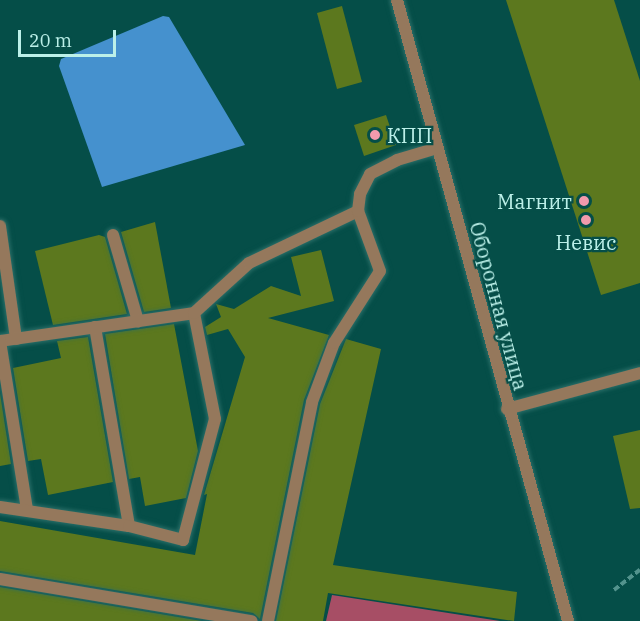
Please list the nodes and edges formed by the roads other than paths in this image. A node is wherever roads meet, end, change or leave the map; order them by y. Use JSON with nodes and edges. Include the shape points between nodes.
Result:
{"nodes":[{"id":1,"x":397,"y":0,"type":"edge"},
{"id":2,"x":437,"y":148,"type":"junction"},
{"id":3,"x":358,"y":211,"type":"junction"},
{"id":4,"x":0,"y":226,"type":"edge"},
{"id":5,"x":113,"y":235,"type":"dead end"},
{"id":6,"x":194,"y":312,"type":"junction"},
{"id":7,"x":138,"y":321,"type":"junction"},
{"id":8,"x":95,"y":327,"type":"junction"},
{"id":9,"x":16,"y":339,"type":"junction"},
{"id":10,"x":0,"y":341,"type":"edge"},
{"id":11,"x":640,"y":374,"type":"edge"},
{"id":12,"x":507,"y":409,"type":"junction"},
{"id":13,"x":0,"y":507,"type":"edge"},
{"id":14,"x":27,"y":510,"type":"junction"},
{"id":15,"x":129,"y":526,"type":"junction"},
{"id":16,"x":0,"y":579,"type":"edge"},
{"id":17,"x":252,"y":621,"type":"edge"},
{"id":18,"x":268,"y":621,"type":"edge"},
{"id":19,"x":568,"y":621,"type":"edge"}],
"edges":[{"from":1,"to":2,"type":"street","name":"Оборонная улица"},
{"from":2,"to":3,"type":"street","via":[[397,160],[370,174],[360,194]]},
{"from":2,"to":12,"type":"street","name":"Оборонная улица"},
{"from":3,"to":6,"type":"street","via":[[249,263]]},
{"from":3,"to":18,"type":"street","via":[[380,271],[334,343],[312,402]]},
{"from":4,"to":9,"type":"street"},
{"from":5,"to":7,"type":"street"},
{"from":6,"to":7,"type":"street"},
{"from":6,"to":15,"type":"street","via":[[214,419],[183,540]]},
{"from":7,"to":8,"type":"street"},
{"from":8,"to":9,"type":"street"},
{"from":8,"to":15,"type":"street"},
{"from":9,"to":10,"type":"street"},
{"from":10,"to":14,"type":"street"},
{"from":11,"to":12,"type":"street"},
{"from":12,"to":19,"type":"street","name":"Оборонная улица"},
{"from":13,"to":14,"type":"street"},
{"from":14,"to":15,"type":"street"},
{"from":16,"to":17,"type":"street"}]}
